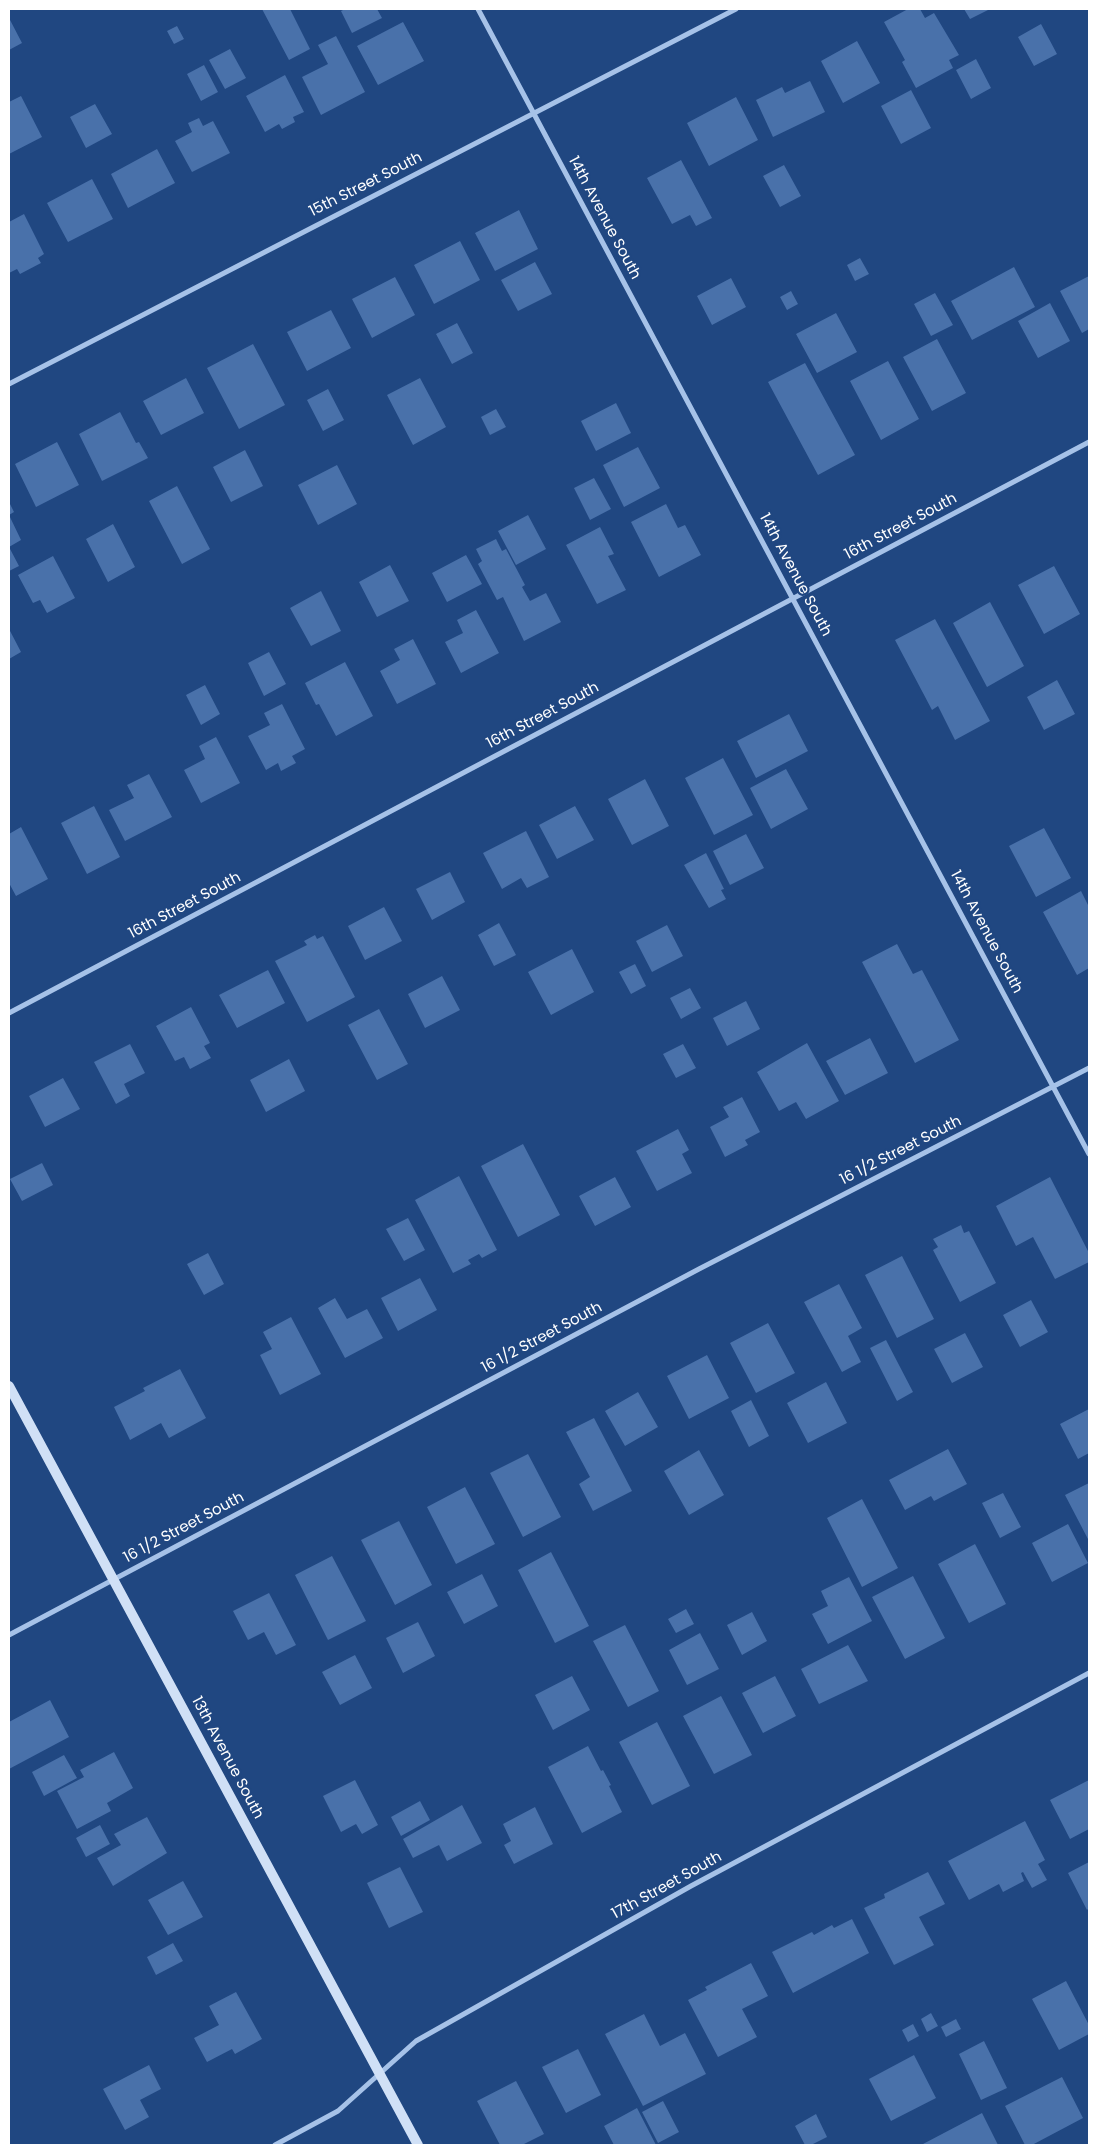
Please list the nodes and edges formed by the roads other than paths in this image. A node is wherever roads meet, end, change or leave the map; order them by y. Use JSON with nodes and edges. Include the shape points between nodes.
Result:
{"nodes":[{"id":1,"x":478,"y":9,"type":"edge"},
{"id":2,"x":736,"y":9,"type":"edge"},
{"id":3,"x":534,"y":113,"type":"junction"},
{"id":4,"x":9,"y":384,"type":"edge"},
{"id":5,"x":1089,"y":442,"type":"edge"},
{"id":6,"x":793,"y":598,"type":"junction"},
{"id":7,"x":9,"y":1013,"type":"edge"},
{"id":8,"x":1089,"y":1068,"type":"edge"},
{"id":9,"x":1054,"y":1087,"type":"junction"},
{"id":10,"x":1089,"y":1154,"type":"edge"},
{"id":11,"x":9,"y":1386,"type":"edge"},
{"id":12,"x":114,"y":1579,"type":"junction"},
{"id":13,"x":9,"y":1634,"type":"edge"},
{"id":14,"x":1089,"y":1674,"type":"edge"},
{"id":15,"x":380,"y":2074,"type":"junction"},
{"id":16,"x":275,"y":2145,"type":"edge"},
{"id":17,"x":418,"y":2145,"type":"edge"}],
"edges":[{"from":1,"to":3,"type":"street","name":"14th Avenue South"},
{"from":2,"to":3,"type":"street","name":"15th Street South"},
{"from":3,"to":4,"type":"street","name":"15th Street South"},
{"from":3,"to":6,"type":"street","name":"14th Avenue South"},
{"from":5,"to":6,"type":"street","name":"16th Street South"},
{"from":6,"to":7,"type":"street","name":"16th Street South"},
{"from":6,"to":9,"type":"street","name":"14th Avenue South"},
{"from":8,"to":9,"type":"street","name":"16 1/2 Street South"},
{"from":9,"to":10,"type":"street","name":"14th Avenue South"},
{"from":9,"to":12,"type":"street","name":"16 1/2 Street South","via":[[699,1269]]},
{"from":11,"to":12,"type":"main road","name":"13th Avenue South"},
{"from":12,"to":13,"type":"street","name":"16 1/2 Street South"},
{"from":12,"to":15,"type":"main road","name":"13th Avenue South"},
{"from":14,"to":15,"type":"street","name":"17th Street South","via":[[691,1886],[451,2021],[416,2041]]},
{"from":15,"to":16,"type":"street","name":"17th Street South","via":[[338,2111]]},
{"from":15,"to":17,"type":"main road","name":"13th Avenue South"}]}
